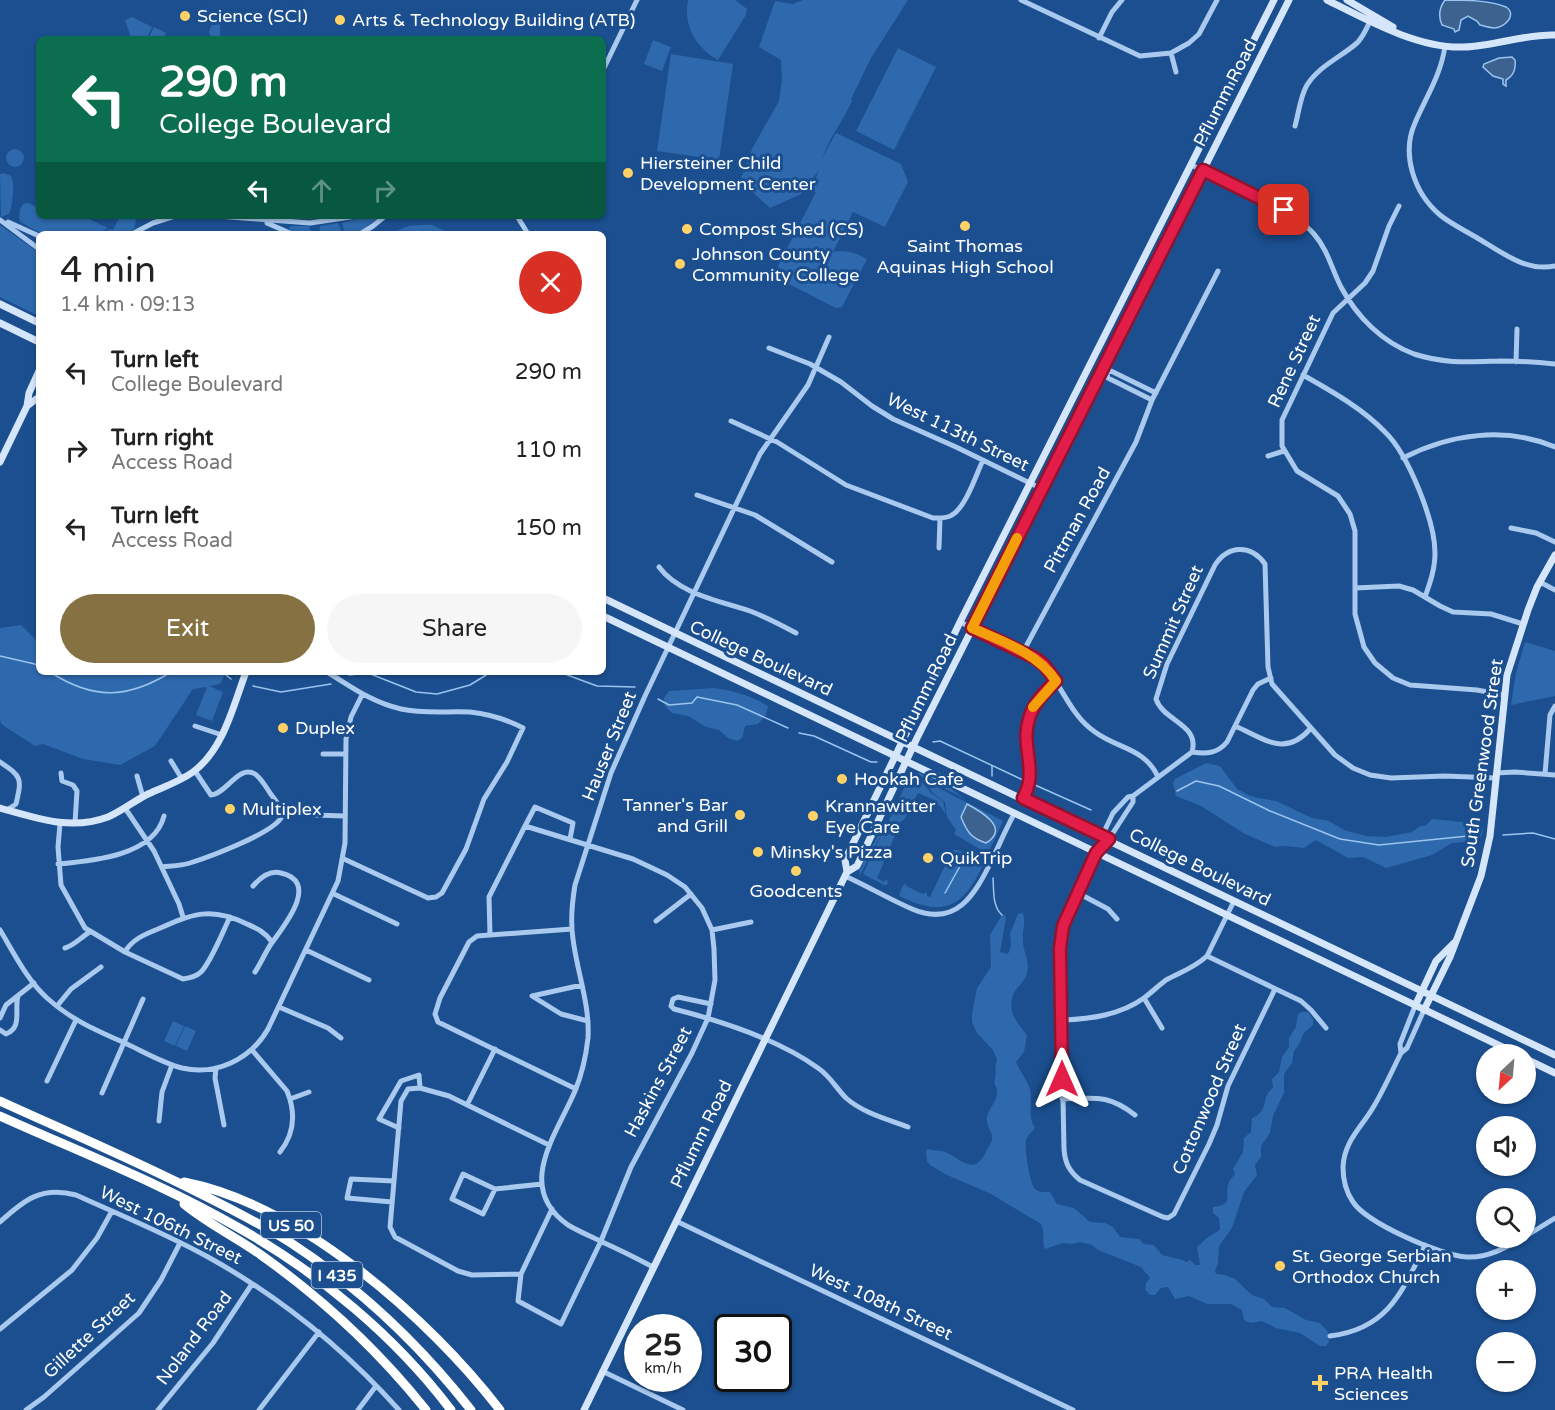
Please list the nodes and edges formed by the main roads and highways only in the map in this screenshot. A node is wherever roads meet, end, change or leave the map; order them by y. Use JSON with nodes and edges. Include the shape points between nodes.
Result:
{"nodes":[{"id":1,"x":1274,"y":0,"type":"edge"},
{"id":2,"x":1289,"y":0,"type":"edge"},
{"id":3,"x":1327,"y":0,"type":"edge"},
{"id":4,"x":1347,"y":0,"type":"edge"},
{"id":5,"x":1372,"y":18,"type":"junction"},
{"id":6,"x":1555,"y":35,"type":"edge"},
{"id":7,"x":0,"y":304,"type":"edge"},
{"id":8,"x":36,"y":322,"type":"edge"},
{"id":9,"x":0,"y":323,"type":"edge"},
{"id":10,"x":36,"y":341,"type":"edge"},
{"id":11,"x":36,"y":378,"type":"edge"},
{"id":12,"x":36,"y":399,"type":"edge"},
{"id":13,"x":27,"y":406,"type":"junction"},
{"id":14,"x":0,"y":462,"type":"edge"},
{"id":15,"x":1555,"y":555,"type":"edge"},
{"id":16,"x":606,"y":600,"type":"edge"},
{"id":17,"x":606,"y":617,"type":"edge"},
{"id":18,"x":245,"y":675,"type":"edge"},
{"id":19,"x":902,"y":741,"type":"junction"},
{"id":20,"x":913,"y":746,"type":"junction"},
{"id":21,"x":894,"y":757,"type":"junction"},
{"id":22,"x":906,"y":762,"type":"junction"},
{"id":23,"x":4,"y":809,"type":"edge"},
{"id":24,"x":846,"y":874,"type":"junction"},
{"id":25,"x":1454,"y":943,"type":"junction"},
{"id":26,"x":1422,"y":990,"type":"junction"},
{"id":27,"x":1432,"y":994,"type":"junction"},
{"id":28,"x":1415,"y":1006,"type":"junction"},
{"id":29,"x":1424,"y":1010,"type":"junction"},
{"id":30,"x":1496,"y":1044,"type":"edge"},
{"id":31,"x":1555,"y":1055,"type":"edge"},
{"id":32,"x":1536,"y":1064,"type":"edge"},
{"id":33,"x":1555,"y":1073,"type":"edge"},
{"id":34,"x":0,"y":1101,"type":"edge"},
{"id":35,"x":0,"y":1116,"type":"edge"},
{"id":36,"x":173,"y":1179,"type":"junction"},
{"id":37,"x":168,"y":1192,"type":"junction"},
{"id":38,"x":426,"y":1410,"type":"edge"},
{"id":39,"x":451,"y":1410,"type":"edge"},
{"id":40,"x":471,"y":1410,"type":"edge"},
{"id":41,"x":500,"y":1410,"type":"edge"},
{"id":42,"x":584,"y":1410,"type":"edge"}],
"edges":[{"from":1,"to":19,"type":"main road","name":"Pflumm Road"},
{"from":2,"to":20,"type":"main road","name":"Pflumm Road"},
{"from":3,"to":5,"type":"main road"},
{"from":4,"to":5,"type":"main road"},
{"from":5,"to":6,"type":"main road","via":[[1407,36],[1446,46],[1477,46]]},
{"from":7,"to":8,"type":"main road"},
{"from":9,"to":10,"type":"main road"},
{"from":11,"to":13,"type":"main road"},
{"from":12,"to":13,"type":"main road"},
{"from":13,"to":14,"type":"main road"},
{"from":15,"to":25,"type":"main road","name":"South Greenwood Street","via":[[1523,624],[1507,675],[1486,857]]},
{"from":16,"to":19,"type":"main road","name":"College Boulevard"},
{"from":17,"to":21,"type":"main road","name":"College Boulevard"},
{"from":18,"to":23,"type":"main road","via":[[222,735],[208,758],[182,779],[96,821],[60,824]]},
{"from":19,"to":20,"type":"main road","name":"College Boulevard"},
{"from":19,"to":21,"type":"main road","name":"Pflumm Road"},
{"from":20,"to":22,"type":"main road","name":"Pflumm Road"},
{"from":20,"to":26,"type":"main road","name":"College Boulevard"},
{"from":21,"to":22,"type":"main road","name":"College Boulevard"},
{"from":21,"to":24,"type":"main road","name":"Pflumm Road","via":[[845,860]]},
{"from":22,"to":24,"type":"main road","name":"Pflumm Road","via":[[857,866]]},
{"from":22,"to":28,"type":"main road","name":"College Boulevard"},
{"from":24,"to":42,"type":"main road","name":"Pflumm Road"},
{"from":25,"to":26,"type":"main road","name":"South Greenwood Street","via":[[1436,961]]},
{"from":25,"to":27,"type":"main road","name":"South Greenwood Street"},
{"from":26,"to":27,"type":"main road","name":"College Boulevard"},
{"from":26,"to":28,"type":"main road","name":"South Greenwood Street"},
{"from":27,"to":29,"type":"main road","name":"South Greenwood Street"},
{"from":27,"to":31,"type":"main road","name":"College Boulevard"},
{"from":28,"to":29,"type":"main road","name":"College Boulevard"},
{"from":29,"to":30,"type":"main road","name":"College Boulevard"},
{"from":32,"to":33,"type":"main road"},
{"from":34,"to":36,"type":"highway","number":"I 435"},
{"from":35,"to":37,"type":"highway","number":"I 435"},
{"from":36,"to":40,"type":"highway","number":"I 435","via":[[290,1242],[345,1282],[428,1358]]},
{"from":36,"to":41,"type":"highway","number":"US 50","via":[[205,1186],[260,1207],[328,1248],[407,1311]]},
{"from":37,"to":38,"type":"highway","number":"US 50","via":[[311,1292],[383,1360]]},
{"from":37,"to":39,"type":"highway","number":"I 435","via":[[237,1227],[320,1281],[396,1348]]}]}
